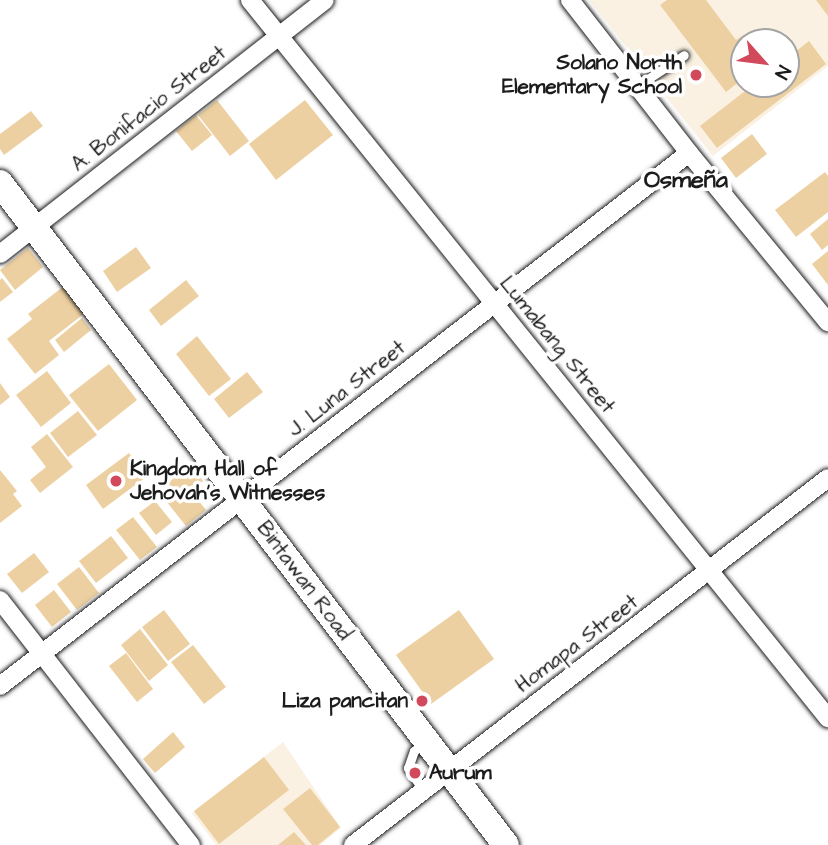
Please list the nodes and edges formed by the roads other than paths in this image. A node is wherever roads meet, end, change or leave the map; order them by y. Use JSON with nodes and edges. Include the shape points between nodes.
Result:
{"nodes":[{"id":1,"x":250,"y":0,"type":"edge"},
{"id":2,"x":326,"y":0,"type":"edge"},
{"id":3,"x":570,"y":0,"type":"edge"},
{"id":4,"x":280,"y":36,"type":"junction"},
{"id":5,"x":684,"y":55,"type":"dead end"},
{"id":6,"x":637,"y":86,"type":"junction"},
{"id":7,"x":689,"y":153,"type":"junction"},
{"id":8,"x":0,"y":183,"type":"edge"},
{"id":9,"x":34,"y":228,"type":"junction"},
{"id":10,"x":0,"y":254,"type":"edge"},
{"id":11,"x":494,"y":303,"type":"junction"},
{"id":12,"x":828,"y":322,"type":"edge"},
{"id":13,"x":828,"y":478,"type":"edge"},
{"id":14,"x":242,"y":499,"type":"junction"},
{"id":15,"x":710,"y":571,"type":"junction"},
{"id":16,"x":0,"y":600,"type":"edge"},
{"id":17,"x":42,"y":653,"type":"junction"},
{"id":18,"x":0,"y":686,"type":"edge"},
{"id":19,"x":828,"y":718,"type":"edge"},
{"id":20,"x":427,"y":741,"type":"junction"},
{"id":21,"x":448,"y":770,"type":"junction"},
{"id":22,"x":424,"y":790,"type":"junction"},
{"id":23,"x":191,"y":845,"type":"edge"},
{"id":24,"x":353,"y":845,"type":"edge"},
{"id":25,"x":506,"y":845,"type":"edge"}],
"edges":[{"from":1,"to":4,"type":"street","name":"Lumabang Street"},
{"from":2,"to":4,"type":"street","name":"A. Bonifacio Street"},
{"from":3,"to":6,"type":"street"},
{"from":4,"to":9,"type":"street","name":"A. Bonifacio Street"},
{"from":4,"to":11,"type":"street","name":"Lumabang Street"},
{"from":5,"to":6,"type":"lane"},
{"from":6,"to":7,"type":"street"},
{"from":7,"to":11,"type":"street","name":"J. Luna Street"},
{"from":7,"to":12,"type":"street"},
{"from":8,"to":9,"type":"main road","name":"Bintawan Road"},
{"from":9,"to":10,"type":"street","name":"A. Bonifacio Street"},
{"from":9,"to":14,"type":"main road","name":"Bintawan Road"},
{"from":11,"to":14,"type":"street","name":"J. Luna Street"},
{"from":11,"to":15,"type":"street","name":"Lumabang Street"},
{"from":13,"to":15,"type":"street","name":"Homapa Street"},
{"from":14,"to":17,"type":"street","name":"J. Luna Street"},
{"from":14,"to":20,"type":"main road","name":"Bintawan Road"},
{"from":15,"to":19,"type":"street","name":"Lumabang Street"},
{"from":15,"to":21,"type":"street","name":"Homapa Street"},
{"from":16,"to":17,"type":"street"},
{"from":17,"to":18,"type":"street","name":"J. Luna Street"},
{"from":17,"to":23,"type":"street"},
{"from":20,"to":21,"type":"main road","name":"Bintawan Road"},
{"from":20,"to":22,"type":"lane","via":[[408,761],[410,773]]},
{"from":21,"to":22,"type":"street","name":"Homapa Street"},
{"from":21,"to":25,"type":"main road","name":"Bintawan Road"},
{"from":22,"to":24,"type":"street","name":"Homapa Street"}]}
